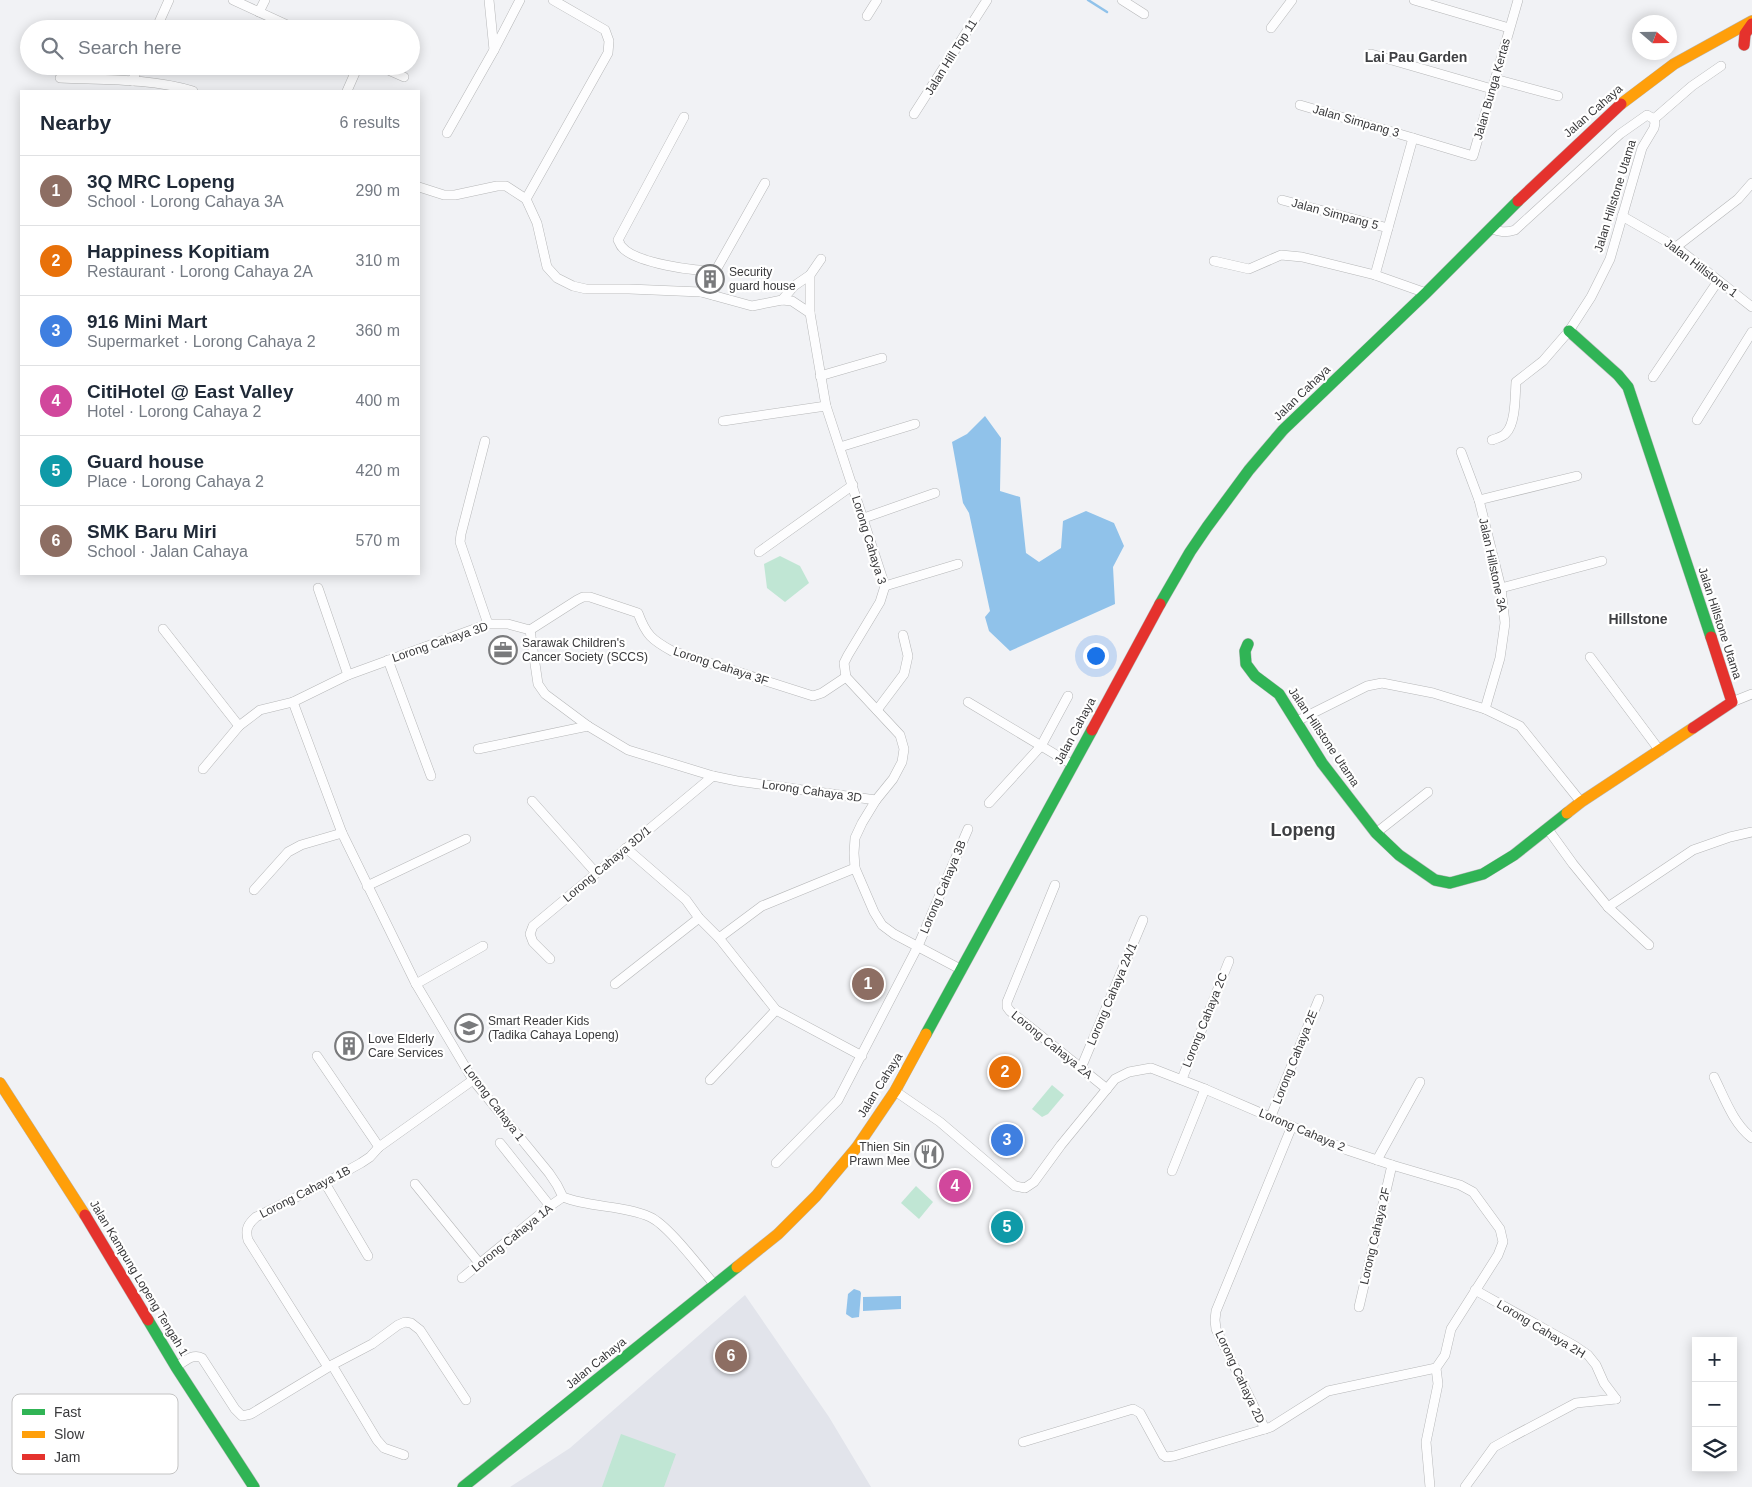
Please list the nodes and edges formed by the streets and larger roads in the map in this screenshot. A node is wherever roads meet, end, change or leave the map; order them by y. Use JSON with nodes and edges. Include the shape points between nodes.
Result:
{"nodes":[{"id":1,"x":169,"y":0,"type":"edge"},
{"id":2,"x":233,"y":0,"type":"edge"},
{"id":3,"x":265,"y":0,"type":"edge"},
{"id":4,"x":489,"y":0,"type":"edge"},
{"id":5,"x":520,"y":0,"type":"edge"},
{"id":6,"x":553,"y":0,"type":"edge"},
{"id":7,"x":877,"y":0,"type":"edge"},
{"id":8,"x":987,"y":0,"type":"edge"},
{"id":9,"x":1122,"y":0,"type":"edge"},
{"id":10,"x":1292,"y":0,"type":"edge"},
{"id":11,"x":1414,"y":0,"type":"edge"},
{"id":12,"x":1518,"y":0,"type":"edge"},
{"id":13,"x":259,"y":12,"type":"junction"},
{"id":14,"x":1144,"y":14,"type":"dead end"},
{"id":15,"x":866,"y":16,"type":"dead end"},
{"id":16,"x":160,"y":20,"type":"edge"},
{"id":17,"x":276,"y":20,"type":"edge"},
{"id":18,"x":1752,"y":23,"type":"edge"},
{"id":19,"x":1271,"y":28,"type":"dead end"},
{"id":20,"x":1509,"y":28,"type":"junction"},
{"id":21,"x":1744,"y":45,"type":"dead end"},
{"id":22,"x":494,"y":50,"type":"junction"},
{"id":23,"x":1370,"y":54,"type":"dead end"},
{"id":24,"x":1721,"y":66,"type":"dead end"},
{"id":25,"x":135,"y":75,"type":"edge"},
{"id":26,"x":354,"y":75,"type":"edge"},
{"id":27,"x":399,"y":75,"type":"edge"},
{"id":28,"x":404,"y":77,"type":"dead end"},
{"id":29,"x":60,"y":78,"type":"dead end"},
{"id":30,"x":1495,"y":79,"type":"junction"},
{"id":31,"x":132,"y":81,"type":"junction"},
{"id":32,"x":1492,"y":89,"type":"junction"},
{"id":33,"x":190,"y":90,"type":"edge"},
{"id":34,"x":347,"y":90,"type":"edge"},
{"id":35,"x":1558,"y":96,"type":"dead end"},
{"id":36,"x":1300,"y":105,"type":"dead end"},
{"id":37,"x":914,"y":114,"type":"dead end"},
{"id":38,"x":684,"y":117,"type":"dead end"},
{"id":39,"x":1654,"y":119,"type":"junction"},
{"id":40,"x":447,"y":133,"type":"dead end"},
{"id":41,"x":1413,"y":138,"type":"junction"},
{"id":42,"x":766,"y":183,"type":"dead end"},
{"id":43,"x":1752,"y":183,"type":"edge"},
{"id":44,"x":420,"y":187,"type":"edge"},
{"id":45,"x":526,"y":199,"type":"junction"},
{"id":46,"x":1282,"y":200,"type":"dead end"},
{"id":47,"x":1622,"y":216,"type":"junction"},
{"id":48,"x":1388,"y":228,"type":"junction"},
{"id":49,"x":1490,"y":228,"type":"junction"},
{"id":50,"x":1676,"y":247,"type":"junction"},
{"id":51,"x":821,"y":259,"type":"dead end"},
{"id":52,"x":1214,"y":261,"type":"dead end"},
{"id":53,"x":712,"y":271,"type":"junction"},
{"id":54,"x":810,"y":275,"type":"junction"},
{"id":55,"x":1376,"y":275,"type":"junction"},
{"id":56,"x":1718,"y":281,"type":"junction"},
{"id":57,"x":701,"y":292,"type":"junction"},
{"id":58,"x":1426,"y":293,"type":"junction"},
{"id":59,"x":713,"y":296,"type":"junction"},
{"id":60,"x":782,"y":300,"type":"junction"},
{"id":61,"x":1752,"y":307,"type":"edge"},
{"id":62,"x":810,"y":313,"type":"junction"},
{"id":63,"x":1569,"y":331,"type":"junction"},
{"id":64,"x":1752,"y":332,"type":"edge"},
{"id":65,"x":882,"y":358,"type":"dead end"},
{"id":66,"x":820,"y":376,"type":"junction"},
{"id":67,"x":1653,"y":377,"type":"dead end"},
{"id":68,"x":826,"y":406,"type":"junction"},
{"id":69,"x":1697,"y":420,"type":"dead end"},
{"id":70,"x":723,"y":421,"type":"dead end"},
{"id":71,"x":915,"y":424,"type":"dead end"},
{"id":72,"x":1492,"y":440,"type":"dead end"},
{"id":73,"x":485,"y":441,"type":"dead end"},
{"id":74,"x":840,"y":447,"type":"junction"},
{"id":75,"x":1461,"y":452,"type":"dead end"},
{"id":76,"x":1578,"y":476,"type":"dead end"},
{"id":77,"x":853,"y":484,"type":"junction"},
{"id":78,"x":935,"y":493,"type":"dead end"},
{"id":79,"x":1479,"y":500,"type":"junction"},
{"id":80,"x":864,"y":518,"type":"junction"},
{"id":81,"x":759,"y":552,"type":"dead end"},
{"id":82,"x":1602,"y":561,"type":"dead end"},
{"id":83,"x":958,"y":564,"type":"dead end"},
{"id":84,"x":885,"y":586,"type":"junction"},
{"id":85,"x":318,"y":588,"type":"dead end"},
{"id":86,"x":1500,"y":588,"type":"junction"},
{"id":87,"x":488,"y":624,"type":"junction"},
{"id":88,"x":163,"y":630,"type":"dead end"},
{"id":89,"x":530,"y":630,"type":"junction"},
{"id":90,"x":903,"y":635,"type":"dead end"},
{"id":91,"x":1248,"y":644,"type":"dead end"},
{"id":92,"x":1590,"y":658,"type":"dead end"},
{"id":93,"x":388,"y":660,"type":"junction"},
{"id":94,"x":348,"y":675,"type":"junction"},
{"id":95,"x":846,"y":677,"type":"junction"},
{"id":96,"x":1752,"y":694,"type":"edge"},
{"id":97,"x":1068,"y":696,"type":"dead end"},
{"id":98,"x":293,"y":702,"type":"junction"},
{"id":99,"x":968,"y":702,"type":"dead end"},
{"id":100,"x":1732,"y":702,"type":"junction"},
{"id":101,"x":1485,"y":709,"type":"junction"},
{"id":102,"x":877,"y":710,"type":"junction"},
{"id":103,"x":1297,"y":721,"type":"junction"},
{"id":104,"x":239,"y":726,"type":"junction"},
{"id":105,"x":588,"y":726,"type":"junction"},
{"id":106,"x":1041,"y":746,"type":"junction"},
{"id":107,"x":478,"y":749,"type":"dead end"},
{"id":108,"x":1660,"y":751,"type":"junction"},
{"id":109,"x":1072,"y":765,"type":"junction"},
{"id":110,"x":203,"y":769,"type":"dead end"},
{"id":111,"x":431,"y":776,"type":"dead end"},
{"id":112,"x":713,"y":776,"type":"junction"},
{"id":113,"x":1428,"y":792,"type":"dead end"},
{"id":114,"x":876,"y":800,"type":"junction"},
{"id":115,"x":532,"y":801,"type":"dead end"},
{"id":116,"x":989,"y":802,"type":"dead end"},
{"id":117,"x":1580,"y":802,"type":"junction"},
{"id":118,"x":1547,"y":828,"type":"junction"},
{"id":119,"x":968,"y":829,"type":"dead end"},
{"id":120,"x":1752,"y":832,"type":"edge"},
{"id":121,"x":342,"y":833,"type":"junction"},
{"id":122,"x":1376,"y":833,"type":"junction"},
{"id":123,"x":466,"y":839,"type":"dead end"},
{"id":124,"x":626,"y":848,"type":"junction"},
{"id":125,"x":855,"y":868,"type":"junction"},
{"id":126,"x":596,"y":873,"type":"junction"},
{"id":127,"x":1055,"y":885,"type":"dead end"},
{"id":128,"x":367,"y":886,"type":"junction"},
{"id":129,"x":254,"y":890,"type":"dead end"},
{"id":130,"x":1608,"y":907,"type":"junction"},
{"id":131,"x":699,"y":918,"type":"junction"},
{"id":132,"x":1143,"y":920,"type":"dead end"},
{"id":133,"x":719,"y":938,"type":"junction"},
{"id":134,"x":1649,"y":945,"type":"dead end"},
{"id":135,"x":483,"y":946,"type":"dead end"},
{"id":136,"x":918,"y":946,"type":"junction"},
{"id":137,"x":550,"y":959,"type":"dead end"},
{"id":138,"x":1229,"y":961,"type":"dead end"},
{"id":139,"x":962,"y":970,"type":"junction"},
{"id":140,"x":416,"y":984,"type":"junction"},
{"id":141,"x":615,"y":984,"type":"dead end"},
{"id":142,"x":1319,"y":999,"type":"dead end"},
{"id":143,"x":776,"y":1010,"type":"junction"},
{"id":144,"x":317,"y":1056,"type":"dead end"},
{"id":145,"x":862,"y":1056,"type":"junction"},
{"id":146,"x":1080,"y":1068,"type":"junction"},
{"id":147,"x":1714,"y":1078,"type":"dead end"},
{"id":148,"x":1182,"y":1079,"type":"junction"},
{"id":149,"x":473,"y":1080,"type":"junction"},
{"id":150,"x":710,"y":1080,"type":"dead end"},
{"id":151,"x":1420,"y":1082,"type":"dead end"},
{"id":152,"x":0,"y":1083,"type":"edge"},
{"id":153,"x":1107,"y":1089,"type":"junction"},
{"id":154,"x":1205,"y":1089,"type":"junction"},
{"id":155,"x":895,"y":1091,"type":"junction"},
{"id":156,"x":1271,"y":1116,"type":"junction"},
{"id":157,"x":1292,"y":1126,"type":"junction"},
{"id":158,"x":1752,"y":1138,"type":"edge"},
{"id":159,"x":500,"y":1143,"type":"dead end"},
{"id":160,"x":379,"y":1147,"type":"junction"},
{"id":161,"x":1377,"y":1160,"type":"junction"},
{"id":162,"x":776,"y":1164,"type":"dead end"},
{"id":163,"x":1392,"y":1165,"type":"junction"},
{"id":164,"x":1172,"y":1171,"type":"dead end"},
{"id":165,"x":325,"y":1183,"type":"junction"},
{"id":166,"x":415,"y":1184,"type":"dead end"},
{"id":167,"x":563,"y":1198,"type":"junction"},
{"id":168,"x":550,"y":1206,"type":"junction"},
{"id":169,"x":368,"y":1256,"type":"dead end"},
{"id":170,"x":480,"y":1264,"type":"junction"},
{"id":171,"x":462,"y":1278,"type":"dead end"},
{"id":172,"x":714,"y":1284,"type":"junction"},
{"id":173,"x":1476,"y":1290,"type":"junction"},
{"id":174,"x":1359,"y":1306,"type":"dead end"},
{"id":175,"x":330,"y":1366,"type":"junction"},
{"id":176,"x":176,"y":1367,"type":"junction"},
{"id":177,"x":1436,"y":1368,"type":"junction"},
{"id":178,"x":466,"y":1400,"type":"dead end"},
{"id":179,"x":1264,"y":1429,"type":"junction"},
{"id":180,"x":1023,"y":1442,"type":"dead end"},
{"id":181,"x":404,"y":1455,"type":"dead end"},
{"id":182,"x":254,"y":1487,"type":"edge"},
{"id":183,"x":463,"y":1487,"type":"edge"},
{"id":184,"x":1430,"y":1487,"type":"edge"},
{"id":185,"x":1465,"y":1487,"type":"edge"}],
"edges":[{"from":1,"to":16,"type":"street"},
{"from":2,"to":13,"type":"street"},
{"from":3,"to":13,"type":"street"},
{"from":4,"to":22,"type":"street"},
{"from":5,"to":22,"type":"street"},
{"from":6,"to":45,"type":"street","via":[[605,30],[609,41],[608,53]]},
{"from":7,"to":15,"type":"street"},
{"from":8,"to":37,"type":"street","name":"Jalan Hill Top 11"},
{"from":9,"to":14,"type":"street"},
{"from":10,"to":19,"type":"street"},
{"from":11,"to":20,"type":"street"},
{"from":12,"to":20,"type":"street","name":"Jalan Bunga Kertas"},
{"from":13,"to":17,"type":"street"},
{"from":18,"to":21,"type":"street"},
{"from":18,"to":49,"type":"street","name":"Jalan Cahaya","via":[[1674,64],[1624,101]]},
{"from":20,"to":30,"type":"street","name":"Jalan Bunga Kertas"},
{"from":22,"to":40,"type":"street"},
{"from":23,"to":32,"type":"street"},
{"from":24,"to":39,"type":"street","name":"Jalan Hillstone Utama"},
{"from":25,"to":31,"type":"street"},
{"from":26,"to":34,"type":"street"},
{"from":27,"to":28,"type":"street"},
{"from":29,"to":31,"type":"street"},
{"from":30,"to":32,"type":"street","name":"Jalan Bunga Kertas"},
{"from":30,"to":35,"type":"street"},
{"from":31,"to":33,"type":"street"},
{"from":32,"to":41,"type":"street","name":"Jalan Bunga Kertas","via":[[1473,156]]},
{"from":36,"to":41,"type":"street","name":"Jalan Simpang 3"},
{"from":38,"to":53,"type":"street","via":[[618,240],[630,254],[670,266]]},
{"from":39,"to":47,"type":"street","name":"Jalan Hillstone Utama","via":[[1656,123],[1642,148]]},
{"from":39,"to":49,"type":"street","via":[[1647,115],[1620,134],[1515,230],[1499,232]]},
{"from":41,"to":48,"type":"street"},
{"from":42,"to":53,"type":"street"},
{"from":43,"to":50,"type":"street","via":[[1738,199]]},
{"from":44,"to":45,"type":"street","via":[[455,195],[506,186]]},
{"from":45,"to":57,"type":"street","via":[[547,267],[572,286]]},
{"from":46,"to":48,"type":"street","name":"Jalan Simpang 5"},
{"from":47,"to":50,"type":"street","name":"Jalan Hillstone 1"},
{"from":47,"to":63,"type":"street","name":"Jalan Hillstone Utama","via":[[1610,259]]},
{"from":48,"to":55,"type":"street"},
{"from":49,"to":58,"type":"street","name":"Jalan Cahaya"},
{"from":50,"to":56,"type":"street","name":"Jalan Hillstone 1"},
{"from":51,"to":54,"type":"street"},
{"from":52,"to":55,"type":"street","via":[[1249,269],[1281,255],[1294,256]]},
{"from":53,"to":57,"type":"street"},
{"from":53,"to":59,"type":"street","via":[[718,277]]},
{"from":54,"to":60,"type":"street"},
{"from":54,"to":62,"type":"street","name":"Lorong Cahaya 3"},
{"from":55,"to":58,"type":"street"},
{"from":56,"to":61,"type":"street","name":"Jalan Hillstone 1"},
{"from":56,"to":67,"type":"street"},
{"from":57,"to":59,"type":"street"},
{"from":58,"to":109,"type":"street","name":"Jalan Cahaya","via":[[1283,430],[1225,500],[1175,577]]},
{"from":59,"to":60,"type":"street","via":[[752,306]]},
{"from":60,"to":62,"type":"street","via":[[792,301]]},
{"from":62,"to":66,"type":"street","name":"Lorong Cahaya 3"},
{"from":63,"to":72,"type":"street","via":[[1543,361],[1516,382],[1510,428],[1505,435]]},
{"from":63,"to":100,"type":"street","name":"Jalan Hillstone Utama","via":[[1628,387]]},
{"from":64,"to":69,"type":"street"},
{"from":65,"to":66,"type":"street"},
{"from":66,"to":68,"type":"street","name":"Lorong Cahaya 3"},
{"from":68,"to":70,"type":"street"},
{"from":68,"to":74,"type":"street","name":"Lorong Cahaya 3"},
{"from":71,"to":74,"type":"street"},
{"from":73,"to":87,"type":"street","via":[[460,542]]},
{"from":74,"to":77,"type":"street","name":"Lorong Cahaya 3"},
{"from":75,"to":79,"type":"street","name":"Jalan Hillstone 3A"},
{"from":76,"to":79,"type":"street"},
{"from":77,"to":80,"type":"street","name":"Lorong Cahaya 3"},
{"from":77,"to":81,"type":"street"},
{"from":78,"to":80,"type":"street"},
{"from":79,"to":86,"type":"street","name":"Jalan Hillstone 3A"},
{"from":80,"to":84,"type":"street","name":"Lorong Cahaya 3"},
{"from":82,"to":86,"type":"street"},
{"from":83,"to":84,"type":"street"},
{"from":84,"to":95,"type":"street","name":"Lorong Cahaya 3","via":[[880,602],[844,663]]},
{"from":85,"to":94,"type":"street"},
{"from":86,"to":101,"type":"street","name":"Jalan Hillstone 3A","via":[[1505,623],[1500,658]]},
{"from":87,"to":89,"type":"street","name":"Lorong Cahaya 3D","via":[[508,624]]},
{"from":87,"to":93,"type":"street","name":"Lorong Cahaya 3D"},
{"from":88,"to":104,"type":"street"},
{"from":89,"to":95,"type":"street","name":"Lorong Cahaya 3F","via":[[577,600],[590,598],[638,613],[644,630],[654,642],[672,651],[813,696]]},
{"from":89,"to":105,"type":"street","name":"Lorong Cahaya 3D","via":[[538,684],[545,694]]},
{"from":90,"to":102,"type":"street","via":[[908,656],[904,674]]},
{"from":91,"to":103,"type":"street","name":"Jalan Hillstone Utama","via":[[1246,664],[1255,676],[1279,694]]},
{"from":92,"to":108,"type":"street"},
{"from":93,"to":94,"type":"street","name":"Lorong Cahaya 3D"},
{"from":93,"to":111,"type":"street"},
{"from":94,"to":98,"type":"street","name":"Lorong Cahaya 3D"},
{"from":95,"to":102,"type":"street"},
{"from":96,"to":100,"type":"street"},
{"from":97,"to":106,"type":"street"},
{"from":98,"to":104,"type":"street","name":"Lorong Cahaya 3D","via":[[260,710]]},
{"from":98,"to":121,"type":"street","name":"Lorong Cahaya 1"},
{"from":99,"to":106,"type":"street"},
{"from":100,"to":108,"type":"street","name":"Jalan Hillstone Utama"},
{"from":101,"to":103,"type":"street","via":[[1433,693],[1382,683],[1367,686]]},
{"from":101,"to":117,"type":"street","via":[[1520,726]]},
{"from":102,"to":114,"type":"street","via":[[900,735],[904,749],[902,762],[893,779]]},
{"from":103,"to":122,"type":"street","name":"Jalan Hillstone Utama","via":[[1322,763]]},
{"from":104,"to":110,"type":"street","name":"Lorong Cahaya 3D"},
{"from":105,"to":107,"type":"street"},
{"from":105,"to":112,"type":"street","name":"Lorong Cahaya 3D","via":[[628,750]]},
{"from":106,"to":109,"type":"street"},
{"from":106,"to":116,"type":"street"},
{"from":108,"to":117,"type":"street","name":"Jalan Hillstone Utama"},
{"from":109,"to":139,"type":"street","name":"Jalan Cahaya"},
{"from":112,"to":114,"type":"street","name":"Lorong Cahaya 3D"},
{"from":112,"to":124,"type":"street","name":"Lorong Cahaya 3D/1"},
{"from":113,"to":122,"type":"street"},
{"from":114,"to":125,"type":"street","via":[[855,838]]},
{"from":115,"to":126,"type":"street"},
{"from":117,"to":118,"type":"street","name":"Jalan Hillstone Utama"},
{"from":118,"to":122,"type":"street","name":"Jalan Hillstone Utama","via":[[1514,855],[1483,874],[1450,883],[1435,880],[1399,855]]},
{"from":118,"to":130,"type":"street"},
{"from":119,"to":136,"type":"street","name":"Lorong Cahaya 3B"},
{"from":120,"to":130,"type":"street","via":[[1693,850]]},
{"from":121,"to":128,"type":"street","name":"Lorong Cahaya 1"},
{"from":121,"to":129,"type":"street","via":[[288,852]]},
{"from":123,"to":128,"type":"street"},
{"from":124,"to":126,"type":"street","name":"Lorong Cahaya 3D/1"},
{"from":124,"to":131,"type":"street","via":[[686,900]]},
{"from":125,"to":133,"type":"street","via":[[762,906]]},
{"from":125,"to":136,"type":"street","via":[[882,925]]},
{"from":126,"to":137,"type":"street","name":"Lorong Cahaya 3D/1","via":[[533,926],[530,934],[533,942]]},
{"from":127,"to":146,"type":"street","name":"Lorong Cahaya 2A","via":[[1007,1007]]},
{"from":128,"to":140,"type":"street","name":"Lorong Cahaya 1"},
{"from":130,"to":134,"type":"street"},
{"from":131,"to":133,"type":"street"},
{"from":131,"to":141,"type":"street"},
{"from":132,"to":146,"type":"street","name":"Lorong Cahaya 2A/1"},
{"from":133,"to":143,"type":"street"},
{"from":135,"to":140,"type":"street"},
{"from":136,"to":139,"type":"street"},
{"from":136,"to":145,"type":"street","name":"Lorong Cahaya 3B"},
{"from":138,"to":148,"type":"street","name":"Lorong Cahaya 2C"},
{"from":139,"to":155,"type":"street","name":"Jalan Cahaya"},
{"from":140,"to":149,"type":"street","name":"Lorong Cahaya 1"},
{"from":142,"to":156,"type":"street","name":"Lorong Cahaya 2E"},
{"from":143,"to":145,"type":"street"},
{"from":143,"to":150,"type":"street"},
{"from":144,"to":160,"type":"street"},
{"from":145,"to":162,"type":"street","name":"Lorong Cahaya 3B","via":[[838,1100]]},
{"from":146,"to":153,"type":"street","name":"Lorong Cahaya 2A"},
{"from":147,"to":158,"type":"street","via":[[1734,1118]]},
{"from":148,"to":153,"type":"street","name":"Lorong Cahaya 2","via":[[1152,1068],[1130,1072]]},
{"from":148,"to":154,"type":"street","name":"Lorong Cahaya 2"},
{"from":149,"to":160,"type":"street","name":"Lorong Cahaya 1B"},
{"from":149,"to":167,"type":"street","name":"Lorong Cahaya 1","via":[[548,1173]]},
{"from":151,"to":161,"type":"street"},
{"from":152,"to":176,"type":"street","name":"Jalan Kampung Lopeng Tengah 1","via":[[90,1222]]},
{"from":153,"to":155,"type":"street","name":"Lorong Cahaya 2","via":[[1034,1182],[1025,1188],[1015,1186],[940,1122]]},
{"from":154,"to":156,"type":"street","name":"Lorong Cahaya 2"},
{"from":154,"to":164,"type":"street"},
{"from":155,"to":172,"type":"street","name":"Jalan Cahaya","via":[[857,1148],[816,1196],[778,1234]]},
{"from":156,"to":157,"type":"street","name":"Lorong Cahaya 2"},
{"from":157,"to":161,"type":"street","name":"Lorong Cahaya 2"},
{"from":157,"to":179,"type":"street","name":"Lorong Cahaya 2D","via":[[1215,1320],[1216,1329]]},
{"from":159,"to":168,"type":"street"},
{"from":160,"to":165,"type":"street","name":"Lorong Cahaya 1B","via":[[370,1157]]},
{"from":161,"to":163,"type":"street","name":"Lorong Cahaya 2"},
{"from":163,"to":173,"type":"street","name":"Lorong Cahaya 2","via":[[1460,1185],[1473,1192],[1500,1230],[1503,1242],[1498,1255]]},
{"from":163,"to":174,"type":"street","name":"Lorong Cahaya 2F"},
{"from":165,"to":169,"type":"street"},
{"from":165,"to":175,"type":"street","name":"Lorong Cahaya 1B","via":[[256,1217],[248,1224],[246,1232],[248,1240]]},
{"from":166,"to":170,"type":"street"},
{"from":167,"to":168,"type":"street","name":"Lorong Cahaya 1A"},
{"from":167,"to":172,"type":"street","via":[[650,1217],[662,1225]]},
{"from":168,"to":170,"type":"street","name":"Lorong Cahaya 1A"},
{"from":170,"to":171,"type":"street","name":"Lorong Cahaya 1A"},
{"from":172,"to":183,"type":"street","name":"Jalan Cahaya"},
{"from":173,"to":177,"type":"street","name":"Lorong Cahaya 2","via":[[1451,1329],[1445,1356]]},
{"from":173,"to":185,"type":"street","name":"Lorong Cahaya 2H","via":[[1588,1355],[1616,1399],[1576,1403],[1494,1447]]},
{"from":175,"to":176,"type":"street","via":[[251,1414],[242,1416],[202,1358],[192,1356]]},
{"from":175,"to":178,"type":"street","via":[[405,1322],[420,1330]]},
{"from":175,"to":181,"type":"street","via":[[377,1440],[384,1448]]},
{"from":176,"to":182,"type":"street","name":"Jalan Kampung Lopeng Tengah 1"},
{"from":177,"to":179,"type":"street","name":"Lorong Cahaya 2D","via":[[1328,1392]]},
{"from":177,"to":184,"type":"street","name":"Lorong Cahaya 2","via":[[1438,1384],[1426,1442]]},
{"from":179,"to":180,"type":"street","via":[[1166,1457],[1140,1414],[1133,1409]]}]}
